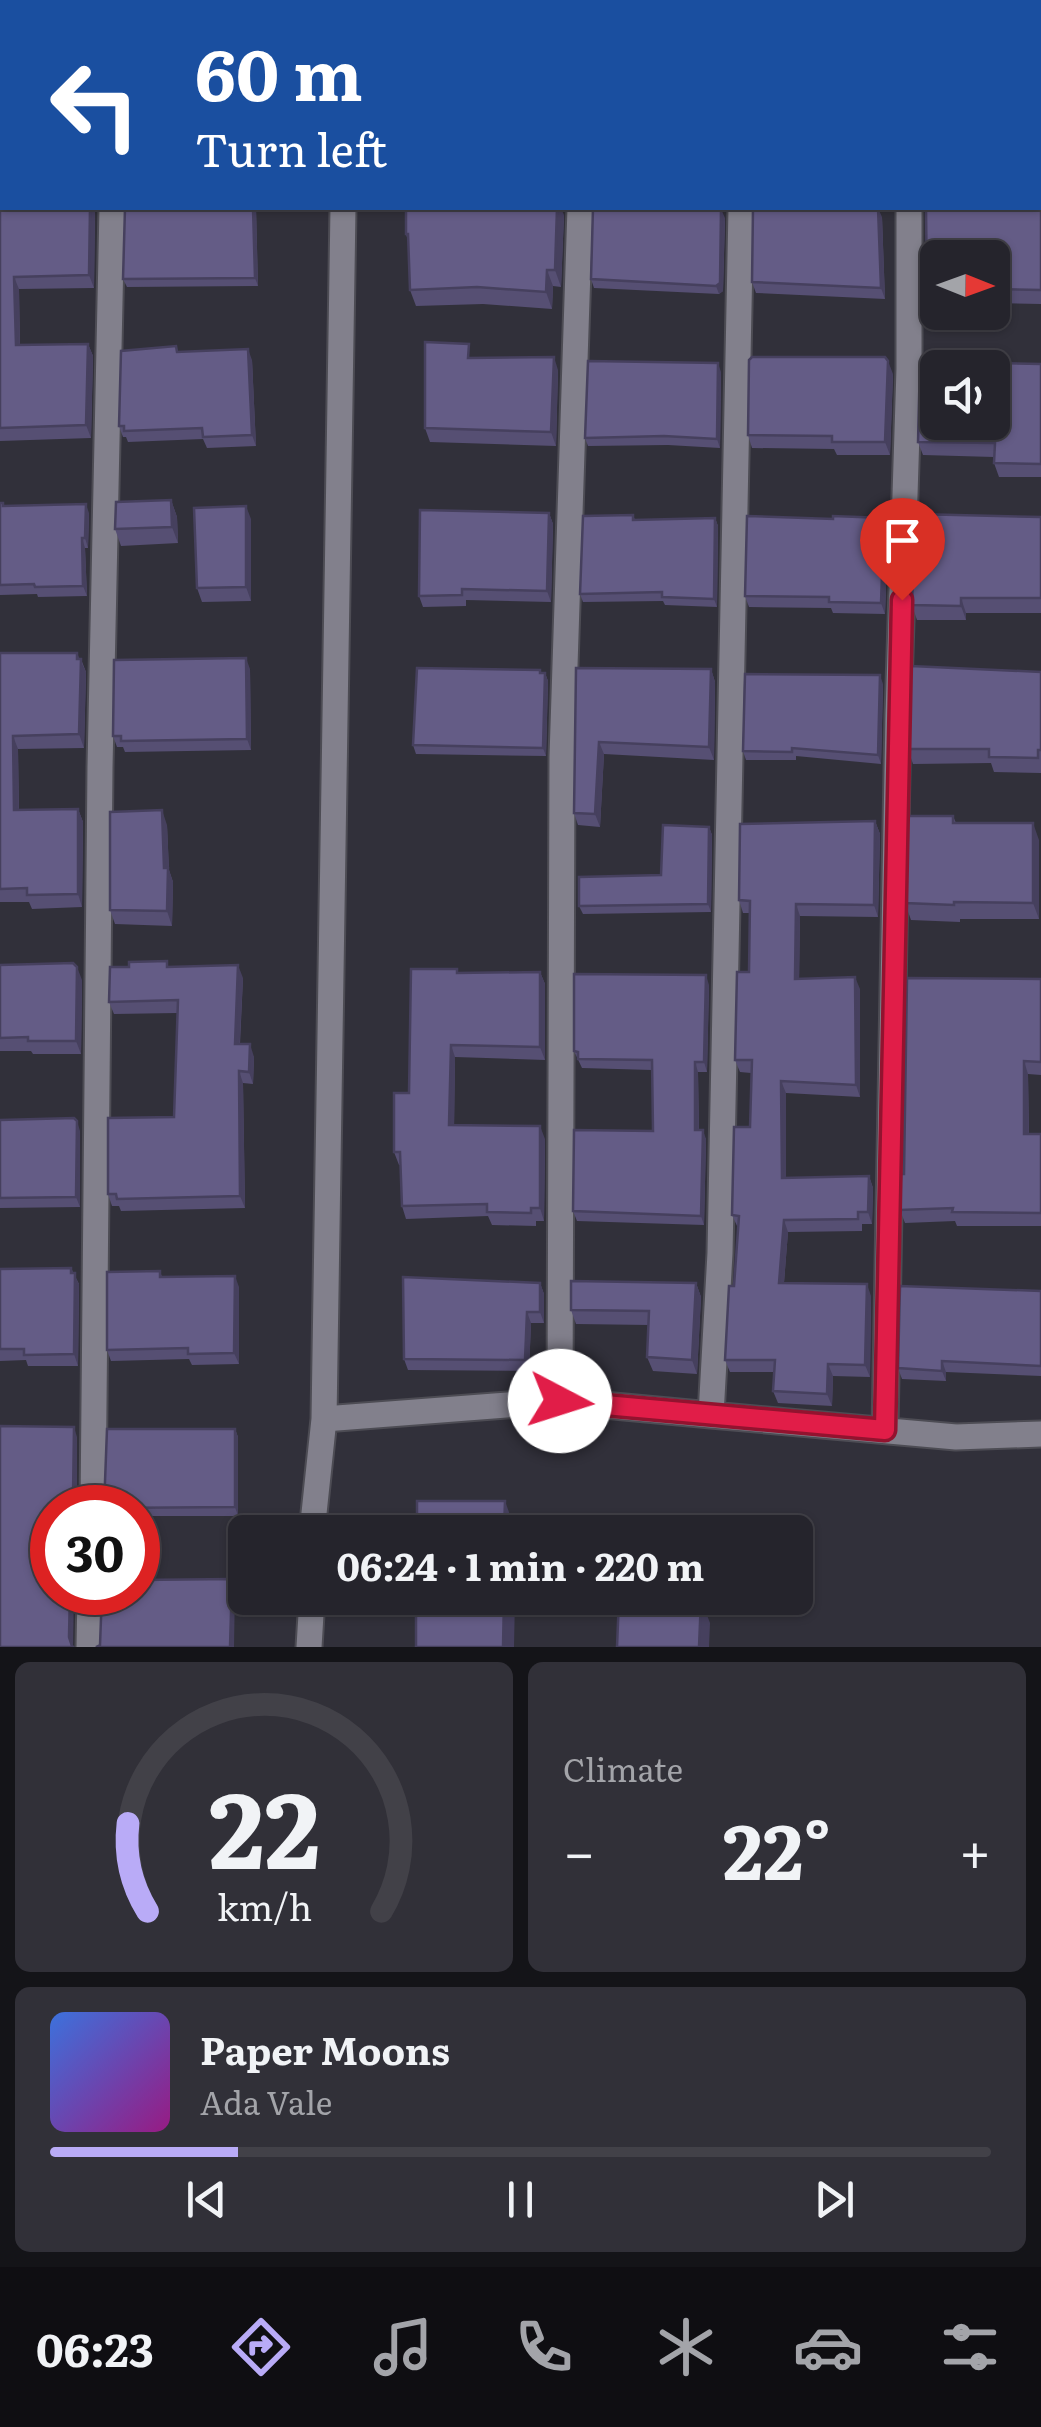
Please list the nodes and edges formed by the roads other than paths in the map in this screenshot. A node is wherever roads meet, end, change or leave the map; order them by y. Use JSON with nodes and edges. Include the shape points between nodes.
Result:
{"nodes":[{"id":1,"x":112,"y":210,"type":"edge"},
{"id":2,"x":343,"y":210,"type":"edge"},
{"id":3,"x":580,"y":210,"type":"edge"},
{"id":4,"x":741,"y":210,"type":"edge"},
{"id":5,"x":909,"y":210,"type":"edge"},
{"id":6,"x":560,"y":1401,"type":"junction"},
{"id":7,"x":711,"y":1415,"type":"junction"},
{"id":8,"x":324,"y":1419,"type":"junction"},
{"id":9,"x":885,"y":1430,"type":"junction"},
{"id":10,"x":1041,"y":1434,"type":"edge"},
{"id":11,"x":93,"y":1485,"type":"edge"},
{"id":12,"x":314,"y":1515,"type":"edge"},
{"id":13,"x":89,"y":1615,"type":"edge"},
{"id":14,"x":311,"y":1615,"type":"edge"},
{"id":15,"x":88,"y":1647,"type":"edge"},
{"id":16,"x":309,"y":1647,"type":"edge"}],
"edges":[{"from":1,"to":11,"type":"street"},
{"from":2,"to":8,"type":"street"},
{"from":3,"to":6,"type":"street","via":[[562,757]]},
{"from":4,"to":7,"type":"street"},
{"from":5,"to":9,"type":"street"},
{"from":6,"to":7,"type":"street"},
{"from":6,"to":8,"type":"street"},
{"from":7,"to":9,"type":"street"},
{"from":8,"to":12,"type":"street"},
{"from":9,"to":10,"type":"street"},
{"from":13,"to":15,"type":"street"},
{"from":14,"to":16,"type":"street"}]}
